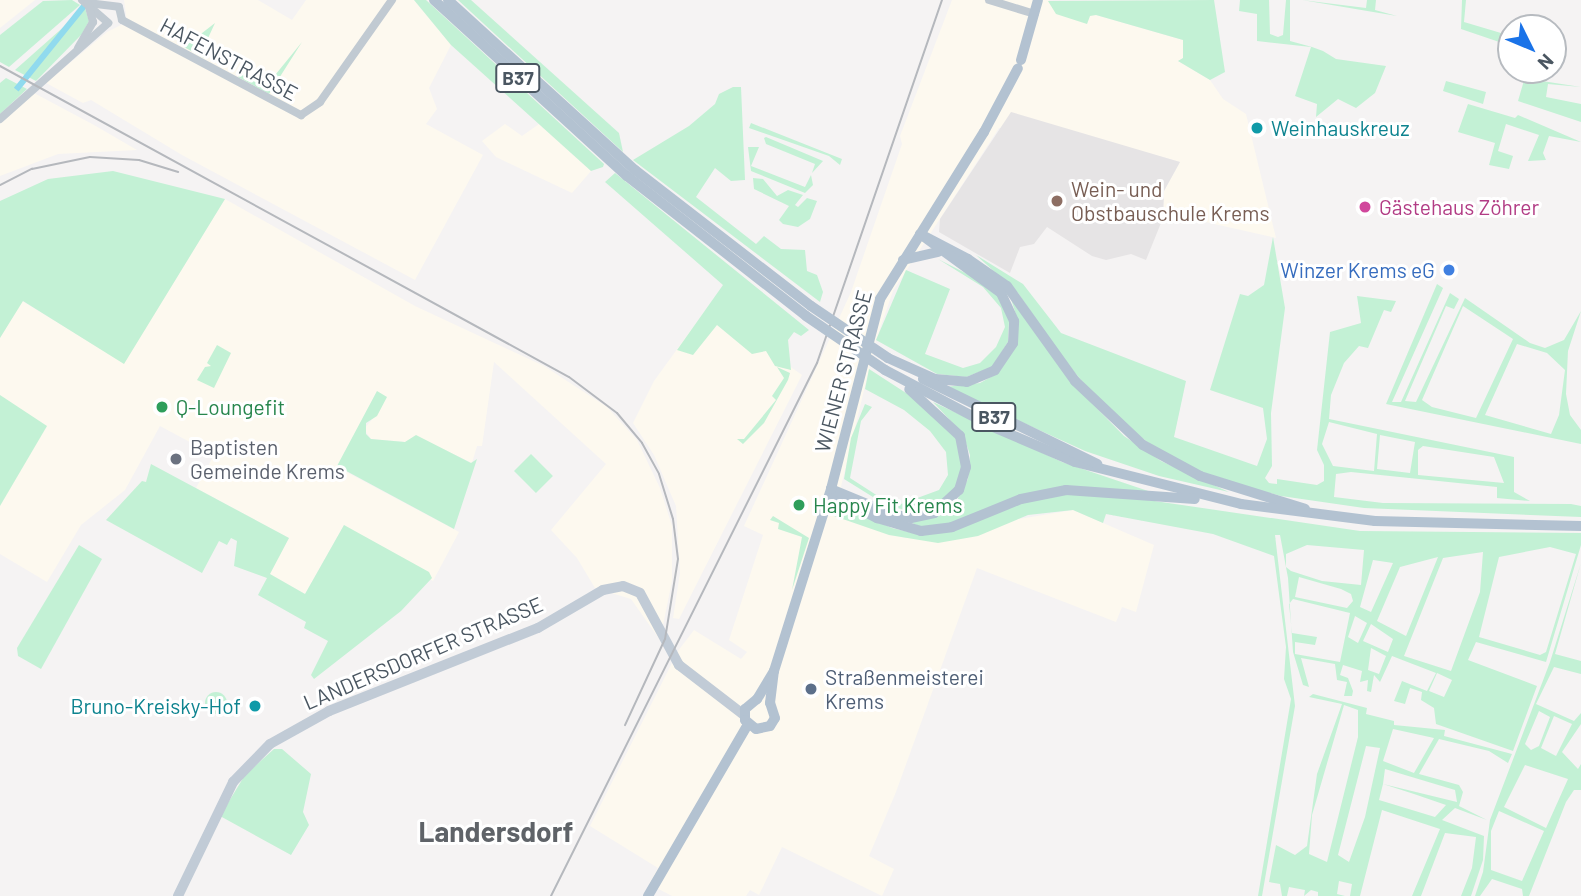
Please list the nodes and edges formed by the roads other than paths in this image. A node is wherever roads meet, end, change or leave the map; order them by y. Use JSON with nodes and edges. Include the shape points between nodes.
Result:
{"nodes":[{"id":1,"x":392,"y":0,"type":"edge"},
{"id":2,"x":434,"y":0,"type":"edge"},
{"id":3,"x":448,"y":0,"type":"edge"},
{"id":4,"x":989,"y":0,"type":"edge"},
{"id":5,"x":1038,"y":0,"type":"edge"},
{"id":6,"x":85,"y":2,"type":"edge"},
{"id":7,"x":109,"y":5,"type":"junction"},
{"id":8,"x":1035,"y":14,"type":"junction"},
{"id":9,"x":101,"y":18,"type":"junction"},
{"id":10,"x":122,"y":20,"type":"junction"},
{"id":11,"x":76,"y":53,"type":"junction"},
{"id":12,"x":0,"y":119,"type":"edge"},
{"id":13,"x":607,"y":151,"type":"junction"},
{"id":14,"x":920,"y":234,"type":"junction"},
{"id":15,"x":941,"y":252,"type":"junction"},
{"id":16,"x":902,"y":260,"type":"junction"},
{"id":17,"x":808,"y":311,"type":"junction"},
{"id":18,"x":888,"y":358,"type":"junction"},
{"id":19,"x":885,"y":370,"type":"junction"},
{"id":20,"x":1103,"y":467,"type":"junction"},
{"id":21,"x":831,"y":489,"type":"junction"},
{"id":22,"x":1218,"y":499,"type":"junction"},
{"id":23,"x":1320,"y":516,"type":"junction"},
{"id":24,"x":1579,"y":525,"type":"edge"},
{"id":25,"x":774,"y":671,"type":"junction"},
{"id":26,"x":770,"y":703,"type":"junction"},
{"id":27,"x":751,"y":714,"type":"junction"},
{"id":28,"x":178,"y":896,"type":"edge"},
{"id":29,"x":648,"y":896,"type":"edge"}],
"edges":[{"from":1,"to":10,"type":"street","name":"HAFENSTRASSE","via":[[320,102],[301,115]]},
{"from":2,"to":13,"type":"main road","number":"B37"},
{"from":3,"to":13,"type":"main road","number":"B37"},
{"from":4,"to":8,"type":"street"},
{"from":5,"to":8,"type":"main road","name":"WIENER STRASSE"},
{"from":6,"to":7,"type":"street"},
{"from":6,"to":9,"type":"street"},
{"from":7,"to":9,"type":"street"},
{"from":7,"to":10,"type":"street","name":"HAFENSTRASSE","via":[[122,9]]},
{"from":8,"to":14,"type":"main road","name":"WIENER STRASSE","via":[[1019,64],[984,132]]},
{"from":9,"to":10,"type":"street"},
{"from":9,"to":11,"type":"street"},
{"from":9,"to":11,"type":"street"},
{"from":11,"to":12,"type":"street"},
{"from":13,"to":17,"type":"main road","number":"B37"},
{"from":14,"to":15,"type":"main road"},
{"from":14,"to":16,"type":"main road","name":"WIENER STRASSE"},
{"from":14,"to":23,"type":"main road","via":[[1007,286],[1075,381],[1143,445],[1200,477]]},
{"from":15,"to":16,"type":"main road"},
{"from":15,"to":18,"type":"main road","via":[[984,277],[1007,302],[1015,332],[1009,354],[988,376],[967,382],[935,379]]},
{"from":16,"to":21,"type":"main road","name":"WIENER STRASSE","via":[[872,322]]},
{"from":17,"to":18,"type":"main road","number":"B37","bridge":true},
{"from":17,"to":19,"type":"main road","number":"B37","bridge":true},
{"from":18,"to":20,"type":"main road","number":"B37","via":[[971,406]]},
{"from":19,"to":20,"type":"main road","number":"B37","via":[[1023,441],[1075,462]]},
{"from":19,"to":21,"type":"main road","via":[[938,411],[960,436],[966,467],[959,490],[934,513],[911,518]]},
{"from":20,"to":22,"type":"main road","number":"B37"},
{"from":21,"to":22,"type":"main road","via":[[840,499],[877,518],[921,531],[952,527],[1021,499],[1066,490]]},
{"from":21,"to":25,"type":"main road","name":"WIENER STRASSE"},
{"from":22,"to":23,"type":"main road","number":"B37"},
{"from":23,"to":24,"type":"main road","number":"B37","via":[[1398,523]]},
{"from":25,"to":26,"type":"main road","name":"WIENER STRASSE"},
{"from":25,"to":27,"type":"main road","name":"WIENER STRASSE"},
{"from":26,"to":27,"type":"main road"},
{"from":26,"to":27,"type":"main road","name":"WIENER STRASSE","via":[[773,722]]},
{"from":27,"to":28,"type":"main road","name":"LANDERSDORFER STRASSE","via":[[679,666],[640,593],[623,586],[603,590],[538,628],[328,711],[270,744],[233,782]]},
{"from":27,"to":29,"type":"main road","name":"WIENER STRASSE","via":[[728,764]]}]}
